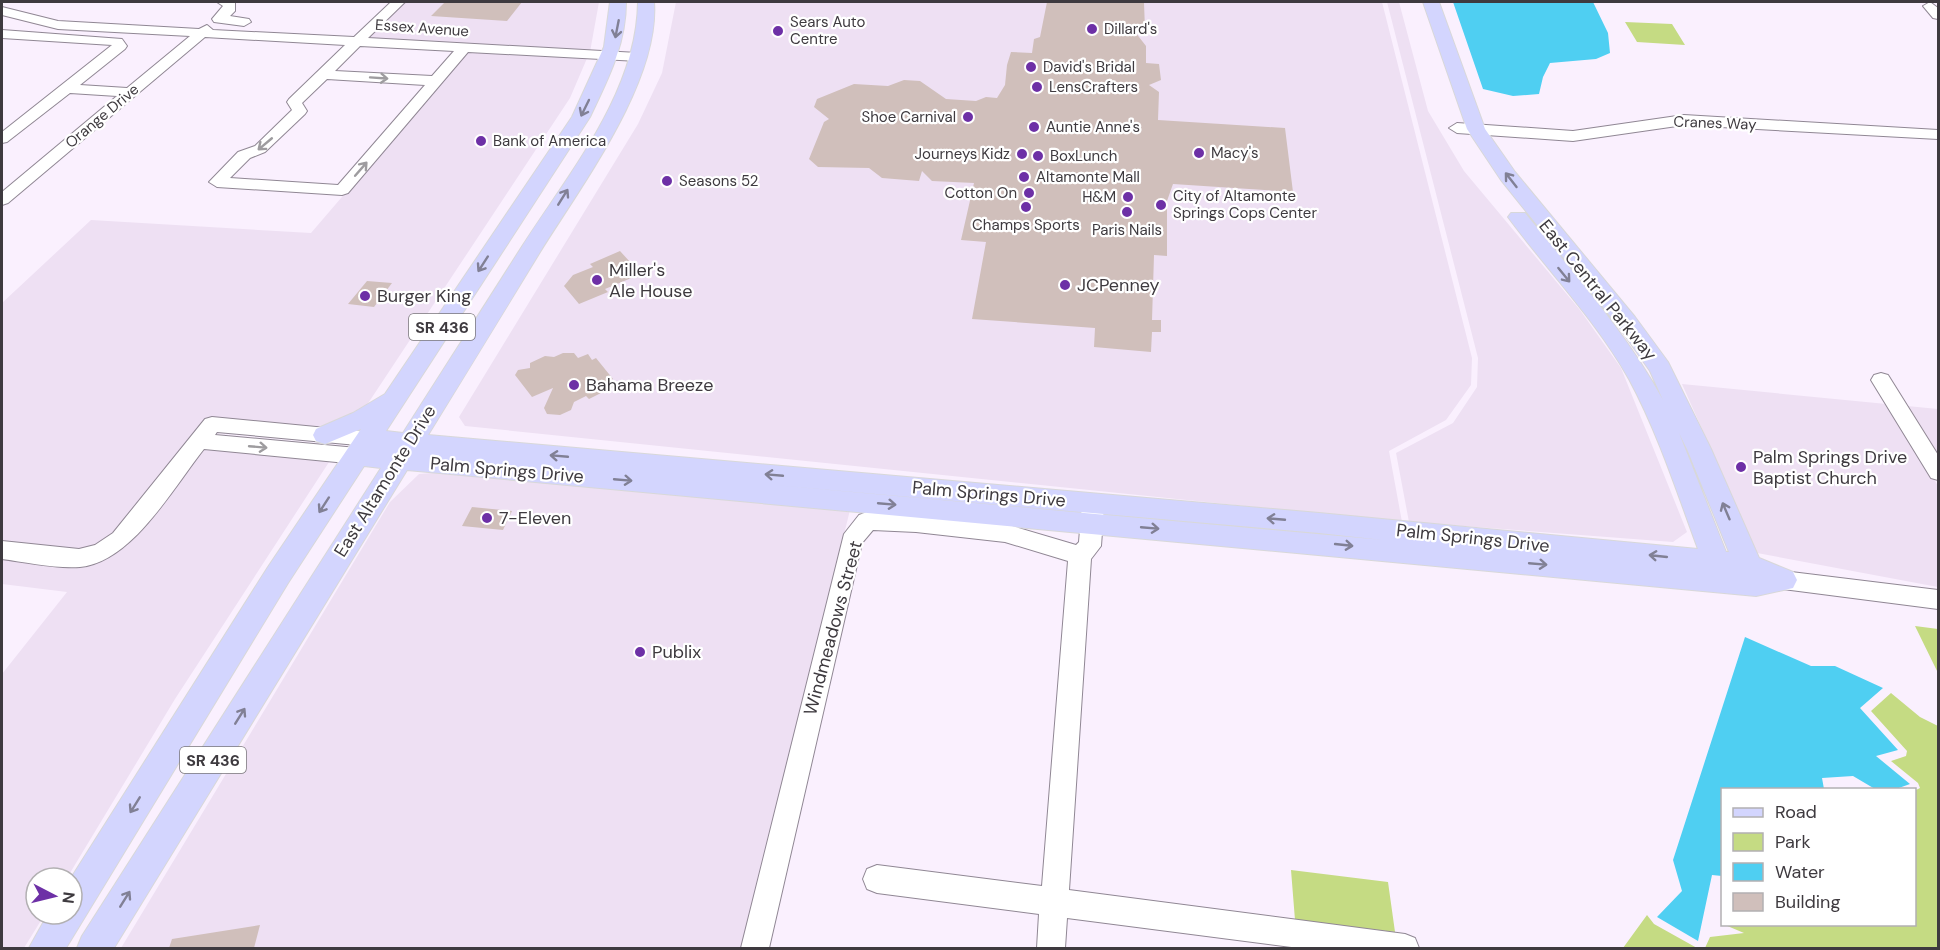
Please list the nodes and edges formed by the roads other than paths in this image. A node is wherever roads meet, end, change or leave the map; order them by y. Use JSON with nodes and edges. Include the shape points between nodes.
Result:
{"nodes":[{"id":1,"x":25,"y":2,"type":"edge"},
{"id":2,"x":224,"y":2,"type":"edge"},
{"id":3,"x":379,"y":2,"type":"edge"},
{"id":4,"x":398,"y":2,"type":"edge"},
{"id":5,"x":618,"y":2,"type":"edge"},
{"id":6,"x":646,"y":2,"type":"edge"},
{"id":7,"x":1417,"y":2,"type":"edge"},
{"id":8,"x":1431,"y":2,"type":"edge"},
{"id":9,"x":3,"y":12,"type":"edge"},
{"id":10,"x":219,"y":20,"type":"junction"},
{"id":11,"x":203,"y":32,"type":"junction"},
{"id":12,"x":3,"y":35,"type":"edge"},
{"id":13,"x":355,"y":40,"type":"junction"},
{"id":14,"x":463,"y":50,"type":"junction"},
{"id":15,"x":611,"y":55,"type":"junction"},
{"id":16,"x":638,"y":57,"type":"junction"},
{"id":17,"x":321,"y":74,"type":"junction"},
{"id":18,"x":436,"y":81,"type":"junction"},
{"id":19,"x":66,"y":88,"type":"junction"},
{"id":20,"x":130,"y":93,"type":"junction"},
{"id":21,"x":1467,"y":129,"type":"junction"},
{"id":22,"x":1938,"y":135,"type":"edge"},
{"id":23,"x":2,"y":139,"type":"edge"},
{"id":24,"x":5,"y":194,"type":"edge"},
{"id":25,"x":515,"y":216,"type":"junction"},
{"id":26,"x":550,"y":218,"type":"junction"},
{"id":27,"x":1881,"y":380,"type":"dead end"},
{"id":28,"x":442,"y":389,"type":"junction"},
{"id":29,"x":398,"y":393,"type":"junction"},
{"id":30,"x":206,"y":433,"type":"junction"},
{"id":31,"x":325,"y":435,"type":"junction"},
{"id":32,"x":363,"y":447,"type":"junction"},
{"id":33,"x":491,"y":450,"type":"junction"},
{"id":34,"x":403,"y":451,"type":"junction"},
{"id":35,"x":1938,"y":472,"type":"edge"},
{"id":36,"x":1082,"y":512,"type":"junction"},
{"id":37,"x":2,"y":550,"type":"edge"},
{"id":38,"x":1080,"y":555,"type":"junction"},
{"id":39,"x":1721,"y":572,"type":"junction"},
{"id":40,"x":1752,"y":575,"type":"junction"},
{"id":41,"x":1783,"y":580,"type":"joint"},
{"id":42,"x":1938,"y":600,"type":"edge"},
{"id":43,"x":877,"y":879,"type":"dead end"},
{"id":44,"x":84,"y":888,"type":"edge"},
{"id":45,"x":1055,"y":903,"type":"junction"},
{"id":46,"x":60,"y":926,"type":"edge"},
{"id":47,"x":46,"y":948,"type":"edge"},
{"id":48,"x":94,"y":948,"type":"edge"},
{"id":49,"x":755,"y":948,"type":"edge"},
{"id":50,"x":1051,"y":948,"type":"edge"},
{"id":51,"x":1405,"y":948,"type":"edge"}],
"edges":[{"from":1,"to":9,"type":"street"},
{"from":2,"to":10,"type":"street","via":[[230,4]]},
{"from":3,"to":10,"type":"street","via":[[343,28]]},
{"from":4,"to":13,"type":"street"},
{"from":5,"to":15,"type":"main road","number":"SR 436","one_way":true,"via":[[619,22]]},
{"from":6,"to":16,"type":"main road","name":"East Altamonte Drive","number":"SR 436"},
{"from":7,"to":21,"type":"main road","name":"East Central Parkway"},
{"from":8,"to":21,"type":"main road","name":"East Central Parkway"},
{"from":9,"to":11,"type":"street","name":"Essex Avenue","via":[[58,25]]},
{"from":10,"to":11,"type":"street","name":"Orange Drive"},
{"from":11,"to":13,"type":"street","name":"Essex Avenue"},
{"from":11,"to":20,"type":"street","name":"Orange Drive"},
{"from":12,"to":19,"type":"street","via":[[117,42],[120,46]]},
{"from":13,"to":14,"type":"street","name":"Essex Avenue"},
{"from":13,"to":17,"type":"street"},
{"from":14,"to":15,"type":"street","name":"Essex Avenue"},
{"from":14,"to":18,"type":"street"},
{"from":15,"to":16,"type":"street","name":"Essex Avenue"},
{"from":15,"to":25,"type":"main road","number":"SR 436","one_way":true,"via":[[581,117]]},
{"from":26,"to":16,"type":"main road","name":"East Altamonte Drive","number":"SR 436","one_way":true,"via":[[604,133]]},
{"from":17,"to":18,"type":"street","one_way":true},
{"from":17,"to":18,"type":"street","one_way":true,"via":[[294,102],[300,111],[217,182],[342,190]]},
{"from":19,"to":20,"type":"street"},
{"from":19,"to":23,"type":"street"},
{"from":20,"to":24,"type":"street","name":"Orange Drive"},
{"from":21,"to":22,"type":"street","name":"Cranes Way","via":[[1573,136],[1684,120]]},
{"from":21,"to":39,"type":"main road","name":"East Central Parkway","one_way":true,"via":[[1483,172],[1598,317],[1638,376]]},
{"from":40,"to":21,"type":"main road","name":"East Central Parkway","one_way":true,"via":[[1695,438],[1660,368],[1627,322]]},
{"from":25,"to":26,"type":"main road"},
{"from":25,"to":29,"type":"main road","number":"SR 436","one_way":true},
{"from":26,"to":28,"type":"main road","name":"East Altamonte Drive","number":"SR 436"},
{"from":27,"to":35,"type":"street"},
{"from":28,"to":33,"type":"main road","via":[[442,423],[460,438]]},
{"from":28,"to":34,"type":"main road","name":"East Altamonte Drive","number":"SR 436"},
{"from":29,"to":31,"type":"main road","via":[[362,419]]},
{"from":29,"to":32,"type":"main road","number":"SR 436"},
{"from":30,"to":31,"type":"street","name":"Palm Springs Drive"},
{"from":30,"to":32,"type":"street","name":"Palm Springs Drive","one_way":true},
{"from":30,"to":37,"type":"street","via":[[121,539],[101,553],[79,558]]},
{"from":31,"to":32,"type":"street","name":"Palm Springs Drive"},
{"from":32,"to":34,"type":"main road","name":"Palm Springs Drive"},
{"from":32,"to":44,"type":"main road","number":"SR 436","one_way":true,"via":[[278,575]]},
{"from":33,"to":34,"type":"main road","name":"Palm Springs Drive"},
{"from":36,"to":33,"type":"main road","name":"Palm Springs Drive","one_way":true},
{"from":34,"to":36,"type":"main road","name":"Palm Springs Drive","one_way":true},
{"from":48,"to":34,"type":"main road","name":"East Altamonte Drive","number":"SR 436","one_way":true},
{"from":36,"to":38,"type":"street","via":[[1090,546]]},
{"from":36,"to":39,"type":"main road","name":"Palm Springs Drive"},
{"from":38,"to":45,"type":"street"},
{"from":38,"to":49,"type":"street","name":"Windmeadows Street","via":[[1005,533],[867,521],[852,540]]},
{"from":39,"to":40,"type":"main road","name":"Palm Springs Drive"},
{"from":40,"to":41,"type":"main road","name":"Palm Springs Drive"},
{"from":41,"to":42,"type":"street","name":"Palm Springs Drive"},
{"from":43,"to":45,"type":"street"},
{"from":45,"to":50,"type":"street"},
{"from":45,"to":51,"type":"street"},
{"from":46,"to":47,"type":"main road"}]}
